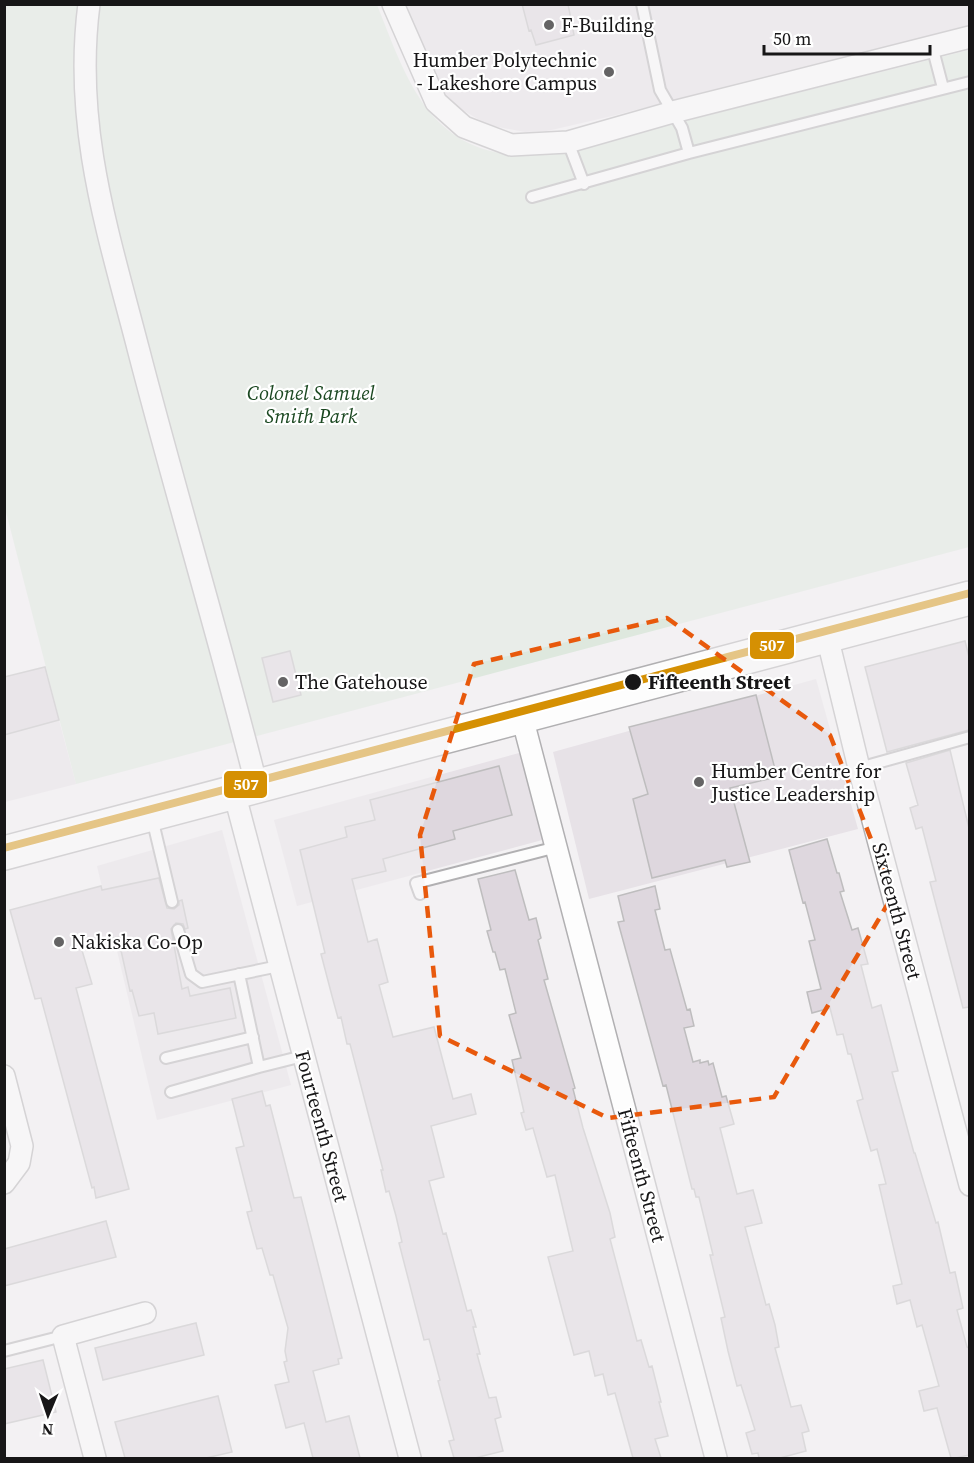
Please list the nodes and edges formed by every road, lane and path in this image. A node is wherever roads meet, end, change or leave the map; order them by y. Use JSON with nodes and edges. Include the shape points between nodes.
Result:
{"nodes":[{"id":1,"x":89,"y":4,"type":"edge"},
{"id":2,"x":393,"y":4,"type":"edge"},
{"id":3,"x":642,"y":4,"type":"edge"},
{"id":4,"x":969,"y":37,"type":"edge"},
{"id":5,"x":932,"y":46,"type":"junction"},
{"id":6,"x":969,"y":82,"type":"edge"},
{"id":7,"x":943,"y":88,"type":"junction"},
{"id":8,"x":673,"y":112,"type":"junction"},
{"id":9,"x":568,"y":141,"type":"junction"},
{"id":10,"x":689,"y":153,"type":"junction"},
{"id":11,"x":584,"y":184,"type":"junction"},
{"id":12,"x":532,"y":197,"type":"dead end"},
{"id":13,"x":969,"y":598,"type":"edge"},
{"id":14,"x":827,"y":636,"type":"junction"},
{"id":15,"x":522,"y":717,"type":"junction"},
{"id":16,"x":969,"y":737,"type":"edge"},
{"id":17,"x":859,"y":768,"type":"junction"},
{"id":18,"x":245,"y":790,"type":"junction"},
{"id":19,"x":151,"y":814,"type":"junction"},
{"id":20,"x":557,"y":847,"type":"junction"},
{"id":21,"x":4,"y":853,"type":"edge"},
{"id":22,"x":420,"y":894,"type":"dead end"},
{"id":23,"x":172,"y":902,"type":"dead end"},
{"id":24,"x":178,"y":930,"type":"dead end"},
{"id":25,"x":279,"y":966,"type":"junction"},
{"id":26,"x":238,"y":974,"type":"junction"},
{"id":27,"x":253,"y":1037,"type":"junction"},
{"id":28,"x":303,"y":1056,"type":"junction"},
{"id":29,"x":166,"y":1058,"type":"dead end"},
{"id":30,"x":259,"y":1067,"type":"junction"},
{"id":31,"x":4,"y":1076,"type":"edge"},
{"id":32,"x":171,"y":1092,"type":"dead end"},
{"id":33,"x":4,"y":1183,"type":"edge"},
{"id":34,"x":969,"y":1185,"type":"edge"},
{"id":35,"x":145,"y":1313,"type":"dead end"},
{"id":36,"x":63,"y":1336,"type":"junction"},
{"id":37,"x":4,"y":1351,"type":"edge"},
{"id":38,"x":95,"y":1458,"type":"edge"},
{"id":39,"x":410,"y":1458,"type":"edge"},
{"id":40,"x":716,"y":1458,"type":"edge"}],
"edges":[{"from":1,"to":18,"type":"street","name":"Fourteenth Street","via":[[84,56],[86,120],[101,204]]},
{"from":2,"to":9,"type":"street","via":[[436,102],[464,127],[511,145]]},
{"from":3,"to":8,"type":"lane","via":[[660,90]]},
{"from":4,"to":5,"type":"street"},
{"from":5,"to":7,"type":"lane"},
{"from":5,"to":8,"type":"street"},
{"from":6,"to":7,"type":"lane"},
{"from":7,"to":10,"type":"lane"},
{"from":8,"to":9,"type":"street"},
{"from":8,"to":10,"type":"lane"},
{"from":9,"to":11,"type":"lane"},
{"from":10,"to":11,"type":"lane"},
{"from":11,"to":12,"type":"lane"},
{"from":13,"to":14,"type":"main road"},
{"from":14,"to":15,"type":"main road"},
{"from":14,"to":17,"type":"street","name":"Sixteenth Street"},
{"from":15,"to":18,"type":"main road"},
{"from":15,"to":20,"type":"street","name":"Fifteenth Street"},
{"from":16,"to":17,"type":"lane"},
{"from":17,"to":34,"type":"street","name":"Sixteenth Street"},
{"from":18,"to":19,"type":"main road"},
{"from":18,"to":25,"type":"street","name":"Fourteenth Street"},
{"from":19,"to":21,"type":"main road"},
{"from":19,"to":23,"type":"lane"},
{"from":20,"to":22,"type":"lane","via":[[416,883]]},
{"from":20,"to":40,"type":"street","name":"Fifteenth Street"},
{"from":24,"to":26,"type":"lane","via":[[191,974],[202,982]]},
{"from":25,"to":26,"type":"lane"},
{"from":25,"to":28,"type":"street","name":"Fourteenth Street"},
{"from":26,"to":27,"type":"lane"},
{"from":27,"to":29,"type":"lane"},
{"from":27,"to":30,"type":"lane"},
{"from":28,"to":30,"type":"lane"},
{"from":28,"to":39,"type":"street","name":"Fourteenth Street"},
{"from":30,"to":32,"type":"lane"},
{"from":31,"to":33,"type":"street","via":[[22,1146],[19,1162]]},
{"from":35,"to":36,"type":"street"},
{"from":36,"to":37,"type":"lane"},
{"from":36,"to":38,"type":"street"}]}
